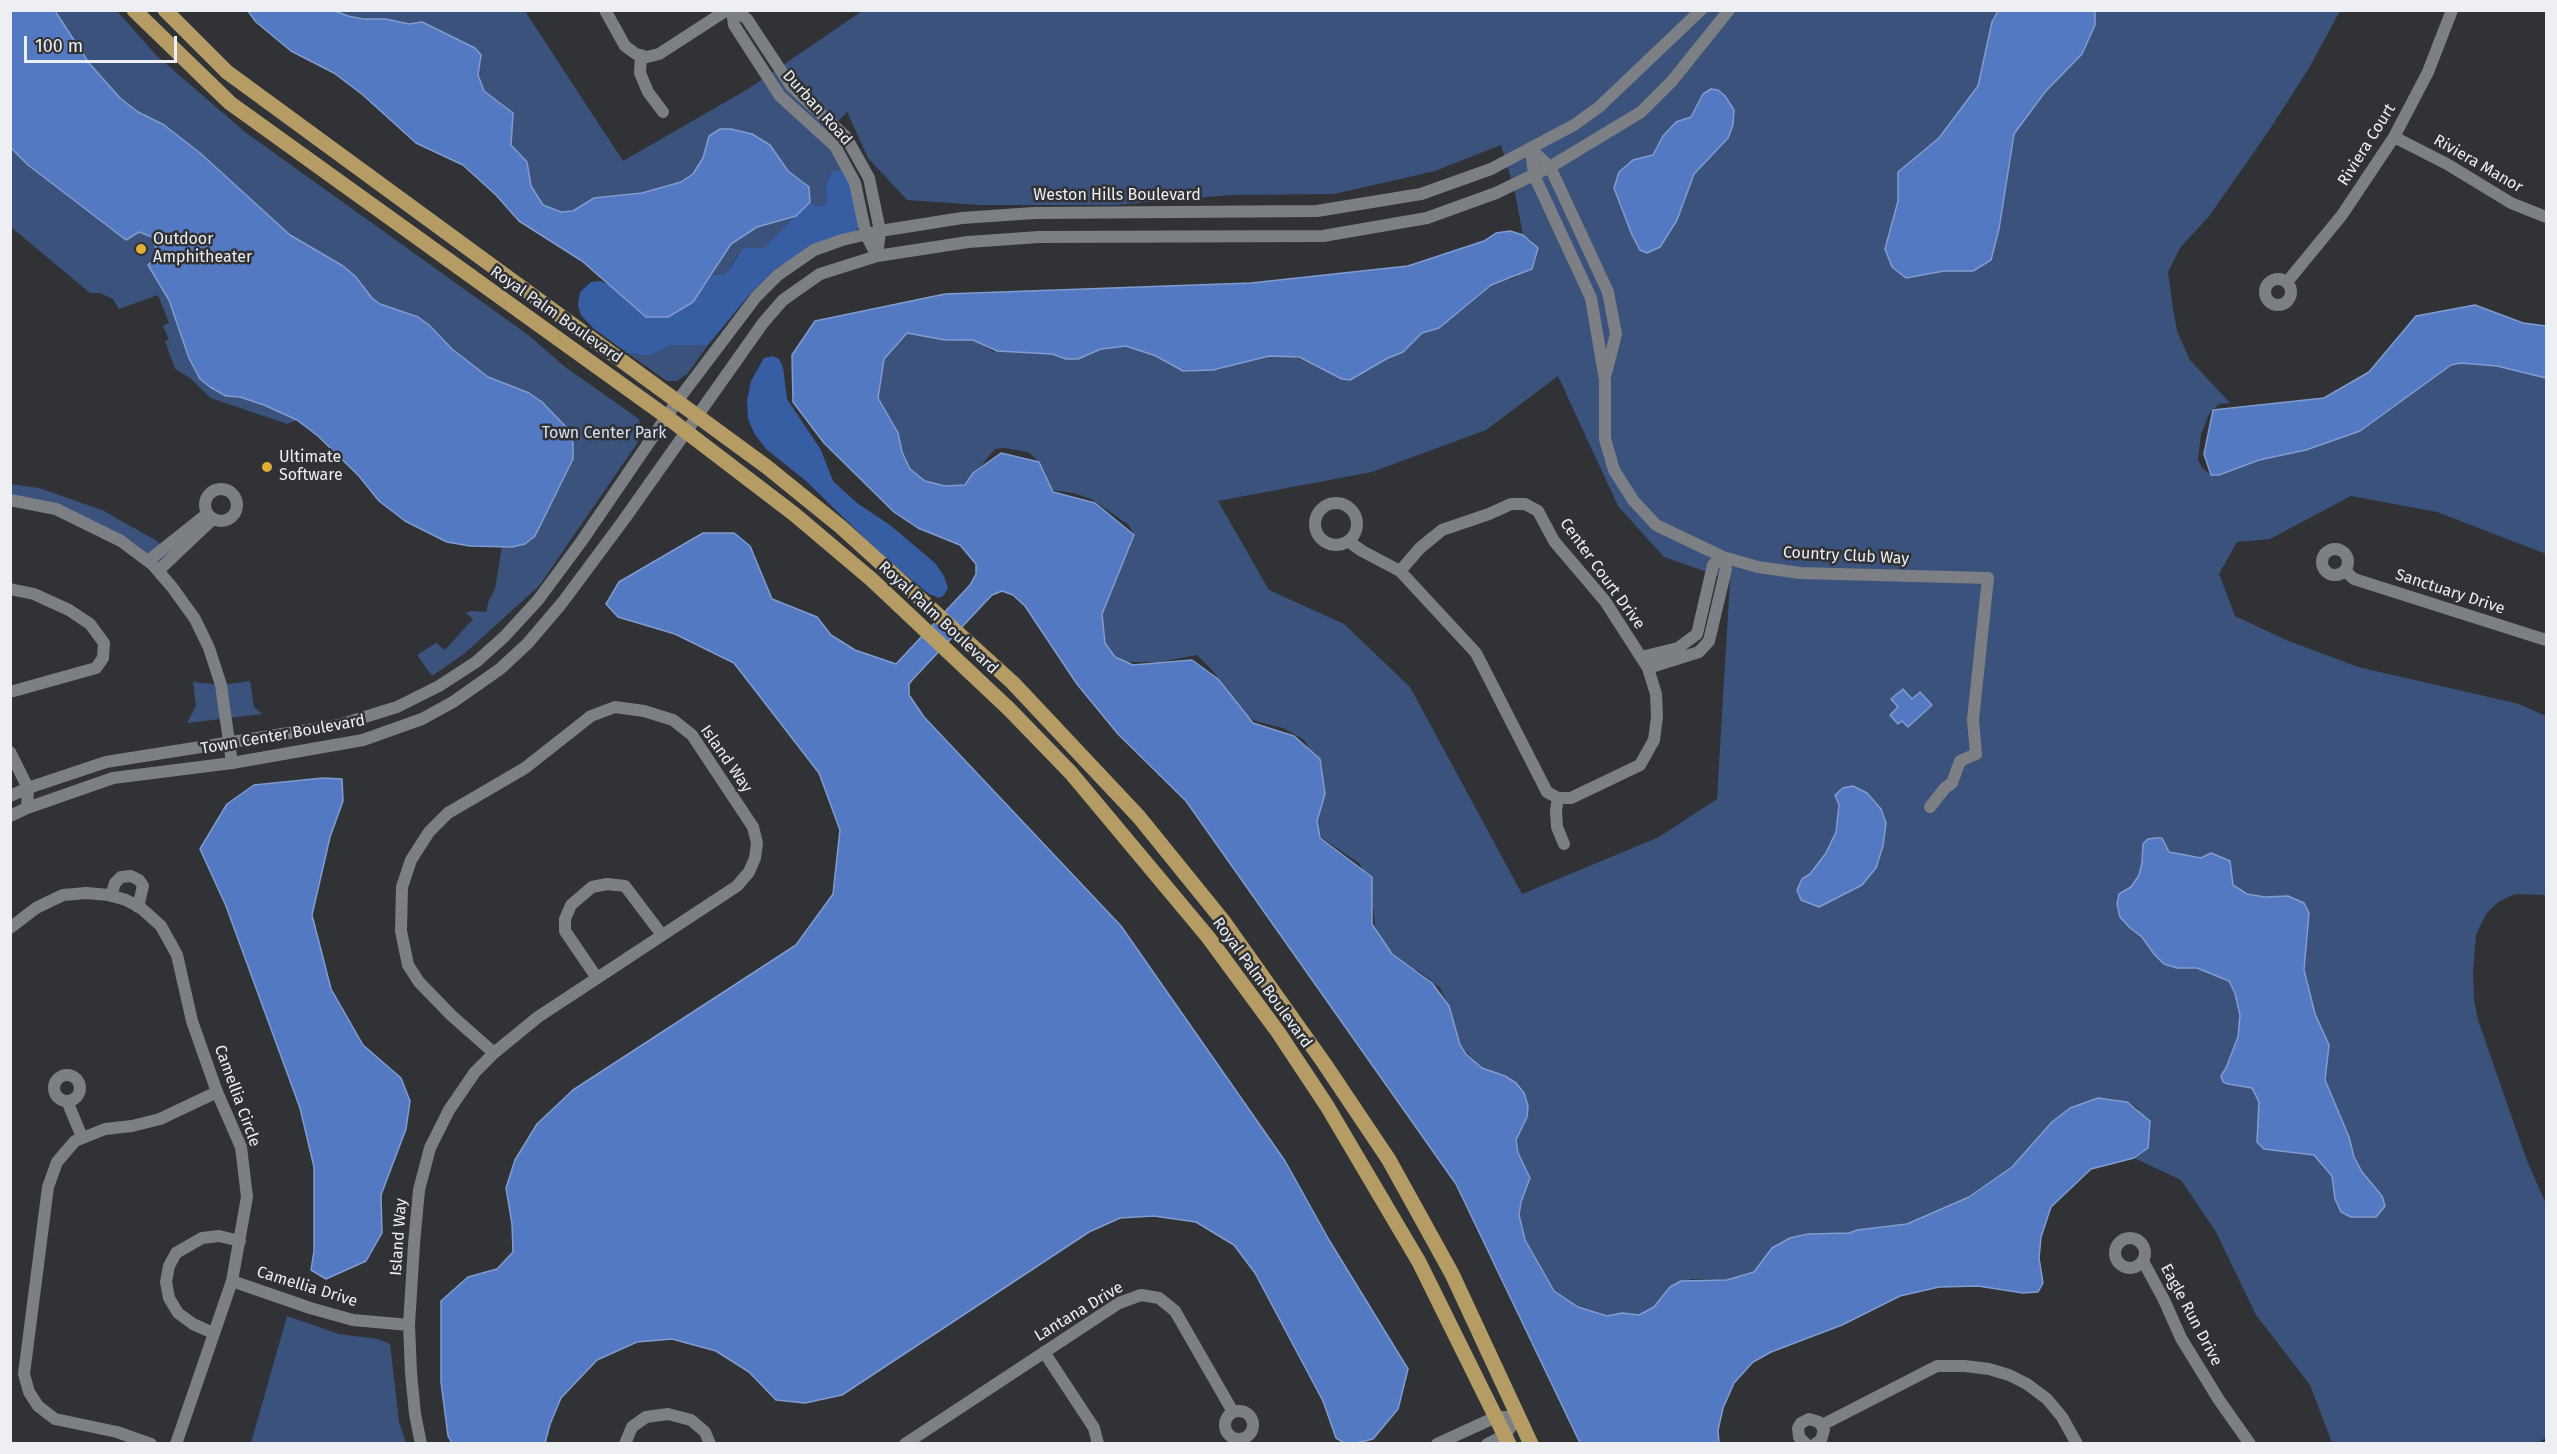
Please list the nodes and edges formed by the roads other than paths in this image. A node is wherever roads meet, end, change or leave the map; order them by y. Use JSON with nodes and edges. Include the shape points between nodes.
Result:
{"nodes":[{"id":1,"x":134,"y":10,"type":"edge"},
{"id":2,"x":165,"y":10,"type":"edge"},
{"id":3,"x":605,"y":10,"type":"edge"},
{"id":4,"x":727,"y":10,"type":"edge"},
{"id":5,"x":733,"y":10,"type":"edge"},
{"id":6,"x":1701,"y":10,"type":"edge"},
{"id":7,"x":1729,"y":10,"type":"edge"},
{"id":8,"x":2452,"y":10,"type":"edge"},
{"id":9,"x":758,"y":34,"type":"junction"},
{"id":10,"x":745,"y":43,"type":"junction"},
{"id":11,"x":641,"y":55,"type":"junction"},
{"id":12,"x":663,"y":112,"type":"dead end"},
{"id":13,"x":2394,"y":137,"type":"junction"},
{"id":14,"x":1531,"y":149,"type":"junction"},
{"id":15,"x":1550,"y":167,"type":"junction"},
{"id":16,"x":1534,"y":175,"type":"junction"},
{"id":17,"x":2547,"y":218,"type":"edge"},
{"id":18,"x":880,"y":231,"type":"junction"},
{"id":19,"x":866,"y":234,"type":"junction"},
{"id":20,"x":877,"y":256,"type":"junction"},
{"id":21,"x":2287,"y":282,"type":"dead end"},
{"id":22,"x":1605,"y":380,"type":"junction"},
{"id":23,"x":678,"y":400,"type":"junction"},
{"id":24,"x":698,"y":414,"type":"junction"},
{"id":25,"x":667,"y":417,"type":"junction"},
{"id":26,"x":686,"y":431,"type":"junction"},
{"id":27,"x":10,"y":500,"type":"edge"},
{"id":28,"x":1348,"y":541,"type":"dead end"},
{"id":29,"x":1723,"y":557,"type":"junction"},
{"id":30,"x":148,"y":561,"type":"junction"},
{"id":31,"x":158,"y":571,"type":"junction"},
{"id":32,"x":1400,"y":571,"type":"junction"},
{"id":33,"x":2344,"y":571,"type":"dead end"},
{"id":34,"x":10,"y":589,"type":"edge"},
{"id":35,"x":2547,"y":640,"type":"edge"},
{"id":36,"x":1689,"y":642,"type":"junction"},
{"id":37,"x":1697,"y":653,"type":"junction"},
{"id":38,"x":1645,"y":663,"type":"junction"},
{"id":39,"x":440,"y":686,"type":"junction"},
{"id":40,"x":10,"y":692,"type":"edge"},
{"id":41,"x":453,"y":702,"type":"junction"},
{"id":42,"x":230,"y":741,"type":"junction"},
{"id":43,"x":10,"y":752,"type":"edge"},
{"id":44,"x":232,"y":763,"type":"junction"},
{"id":45,"x":28,"y":788,"type":"junction"},
{"id":46,"x":12,"y":793,"type":"edge"},
{"id":47,"x":1558,"y":798,"type":"junction"},
{"id":48,"x":1930,"y":807,"type":"dead end"},
{"id":49,"x":27,"y":808,"type":"junction"},
{"id":50,"x":10,"y":816,"type":"edge"},
{"id":51,"x":1564,"y":844,"type":"dead end"},
{"id":52,"x":111,"y":896,"type":"junction"},
{"id":53,"x":138,"y":906,"type":"junction"},
{"id":54,"x":10,"y":928,"type":"edge"},
{"id":55,"x":662,"y":935,"type":"junction"},
{"id":56,"x":597,"y":978,"type":"junction"},
{"id":57,"x":494,"y":1053,"type":"junction"},
{"id":58,"x":217,"y":1092,"type":"junction"},
{"id":59,"x":67,"y":1101,"type":"dead end"},
{"id":60,"x":82,"y":1137,"type":"junction"},
{"id":61,"x":240,"y":1241,"type":"junction"},
{"id":62,"x":2143,"y":1261,"type":"dead end"},
{"id":63,"x":232,"y":1281,"type":"junction"},
{"id":64,"x":409,"y":1325,"type":"junction"},
{"id":65,"x":213,"y":1333,"type":"junction"},
{"id":66,"x":1044,"y":1352,"type":"junction"},
{"id":67,"x":1233,"y":1412,"type":"dead end"},
{"id":68,"x":1496,"y":1417,"type":"junction"},
{"id":69,"x":1518,"y":1418,"type":"junction"},
{"id":70,"x":1822,"y":1425,"type":"junction"},
{"id":71,"x":1507,"y":1439,"type":"edge"},
{"id":72,"x":151,"y":1443,"type":"edge"},
{"id":73,"x":176,"y":1443,"type":"edge"},
{"id":74,"x":421,"y":1443,"type":"edge"},
{"id":75,"x":625,"y":1443,"type":"edge"},
{"id":76,"x":710,"y":1443,"type":"edge"},
{"id":77,"x":905,"y":1443,"type":"edge"},
{"id":78,"x":1098,"y":1443,"type":"edge"},
{"id":79,"x":1437,"y":1443,"type":"edge"},
{"id":80,"x":1487,"y":1443,"type":"edge"},
{"id":81,"x":1530,"y":1443,"type":"edge"},
{"id":82,"x":1806,"y":1443,"type":"edge"},
{"id":83,"x":1815,"y":1443,"type":"edge"},
{"id":84,"x":2077,"y":1443,"type":"edge"},
{"id":85,"x":2250,"y":1443,"type":"edge"}],
"edges":[{"from":1,"to":25,"type":"main road","name":"Royal Palm Boulevard","via":[[230,103]]},
{"from":2,"to":23,"type":"main road","name":"Royal Palm Boulevard","via":[[227,72]]},
{"from":3,"to":11,"type":"street","via":[[625,46]]},
{"from":4,"to":11,"type":"street","via":[[660,54]]},
{"from":5,"to":9,"type":"street","name":"Durban Road","via":[[747,19]]},
{"from":5,"to":10,"type":"street","name":"Durban Road","via":[[734,25]]},
{"from":6,"to":14,"type":"street","name":"Weston Hills Boulevard","via":[[1635,83],[1619,89],[1574,125]]},
{"from":7,"to":15,"type":"street","via":[[1708,37],[1646,95],[1641,112]]},
{"from":8,"to":13,"type":"street","name":"Riviera Court","via":[[2428,72]]},
{"from":9,"to":10,"type":"street"},
{"from":9,"to":18,"type":"street","name":"Durban Road","via":[[791,86],[846,137],[869,178]]},
{"from":10,"to":19,"type":"street","name":"Durban Road","via":[[780,96],[835,146],[855,183]]},
{"from":11,"to":12,"type":"street","via":[[640,73]]},
{"from":13,"to":17,"type":"street","name":"Riviera Manor","via":[[2511,203]]},
{"from":13,"to":21,"type":"street","name":"Riviera Court","via":[[2342,215]]},
{"from":14,"to":15,"type":"street","name":"Country Club Way"},
{"from":14,"to":16,"type":"street","name":"Country Club Way"},
{"from":14,"to":18,"type":"street","name":"Weston Hills Boulevard","via":[[1491,169],[1422,194],[1317,211],[1034,213],[962,218]]},
{"from":15,"to":16,"type":"street"},
{"from":15,"to":22,"type":"street","name":"Country Club Way","via":[[1608,292],[1616,334]]},
{"from":16,"to":20,"type":"street","via":[[1427,218],[1323,236],[1039,237],[968,242]]},
{"from":16,"to":22,"type":"street","name":"Country Club Way","via":[[1591,298]]},
{"from":18,"to":19,"type":"street","name":"Weston Hills Boulevard"},
{"from":18,"to":20,"type":"street","name":"Durban Road"},
{"from":19,"to":20,"type":"street","name":"Durban Road"},
{"from":19,"to":23,"type":"street","name":"Weston Hills Boulevard","via":[[814,250],[778,275],[756,297]]},
{"from":20,"to":24,"type":"street","via":[[820,274],[783,300]]},
{"from":22,"to":29,"type":"street","name":"Country Club Way","via":[[1605,439],[1614,470],[1633,500],[1656,525]]},
{"from":23,"to":24,"type":"main road","name":"Royal Palm Boulevard"},
{"from":23,"to":25,"type":"street","name":"Weston Hills Boulevard"},
{"from":24,"to":26,"type":"street"},
{"from":24,"to":69,"type":"main road","name":"Royal Palm Boulevard","via":[[841,526],[961,635],[1013,683],[1139,817],[1231,932],[1389,1160],[1452,1274]]},
{"from":25,"to":26,"type":"main road","name":"Royal Palm Boulevard"},
{"from":25,"to":39,"type":"street","name":"Town Center Boulevard","via":[[538,600],[476,662]]},
{"from":26,"to":41,"type":"street","name":"Town Center Boulevard","via":[[623,521],[528,643],[500,669]]},
{"from":26,"to":68,"type":"main road","name":"Royal Palm Boulevard","via":[[794,514],[947,648],[1071,773],[1208,937],[1328,1106],[1419,1262]]},
{"from":27,"to":30,"type":"street","via":[[56,509],[122,541]]},
{"from":28,"to":32,"type":"street"},
{"from":29,"to":36,"type":"street","via":[[1713,565],[1697,634]]},
{"from":29,"to":37,"type":"street","via":[[1726,569],[1709,641]]},
{"from":29,"to":48,"type":"street","name":"Country Club Way","via":[[1800,573],[1988,578],[1974,711],[1976,754],[1960,761],[1953,783]]},
{"from":30,"to":31,"type":"street"},
{"from":30,"to":31,"type":"street","via":[[210,517]]},
{"from":31,"to":42,"type":"street","via":[[195,619],[209,648],[221,685]]},
{"from":32,"to":38,"type":"street","name":"Center Court Drive","via":[[1442,530],[1510,504],[1525,504],[1538,511],[1554,542],[1605,601]]},
{"from":32,"to":47,"type":"street","via":[[1476,653],[1547,792]]},
{"from":33,"to":35,"type":"street","name":"Sanctuary Drive","via":[[2354,579]]},
{"from":34,"to":40,"type":"street","via":[[34,594],[69,610],[90,624],[104,643],[103,657],[96,668]]},
{"from":36,"to":37,"type":"street"},
{"from":36,"to":38,"type":"street"},
{"from":37,"to":38,"type":"street"},
{"from":38,"to":47,"type":"street","name":"Center Court Drive","via":[[1656,694],[1657,717],[1654,740],[1640,765],[1571,798]]},
{"from":39,"to":41,"type":"street"},
{"from":39,"to":42,"type":"street","name":"Town Center Boulevard","via":[[397,707],[339,725]]},
{"from":41,"to":44,"type":"street","name":"Town Center Boulevard","via":[[422,719],[363,740]]},
{"from":42,"to":44,"type":"street"},
{"from":42,"to":45,"type":"street","name":"Town Center Boulevard","via":[[106,762]]},
{"from":43,"to":45,"type":"street"},
{"from":44,"to":49,"type":"street","name":"Town Center Boulevard","via":[[113,778]]},
{"from":45,"to":46,"type":"street","name":"Town Center Boulevard"},
{"from":45,"to":49,"type":"street"},
{"from":46,"to":49,"type":"street"},
{"from":47,"to":51,"type":"street","via":[[1557,827]]},
{"from":49,"to":50,"type":"street","name":"Town Center Boulevard"},
{"from":52,"to":53,"type":"street","name":"Camellia Circle"},
{"from":52,"to":53,"type":"street","via":[[115,883],[130,876],[143,886]]},
{"from":52,"to":54,"type":"street","name":"Camellia Circle","via":[[63,895],[36,908]]},
{"from":53,"to":58,"type":"street","name":"Camellia Circle","via":[[161,926],[177,955],[192,1021]]},
{"from":55,"to":56,"type":"street","name":"Island Way"},
{"from":55,"to":56,"type":"street","via":[[625,886],[592,887],[571,905],[565,920],[566,931]]},
{"from":55,"to":57,"type":"street","name":"Island Way","via":[[737,886],[749,872],[757,843],[753,827],[692,735],[673,720],[615,707],[591,716],[525,768],[448,813],[429,832],[411,860],[402,887],[401,931],[408,965],[451,1015]]},
{"from":56,"to":57,"type":"street","name":"Island Way","via":[[538,1017]]},
{"from":57,"to":64,"type":"street","name":"Island Way","via":[[455,1101],[430,1148],[419,1190]]},
{"from":58,"to":60,"type":"street","via":[[160,1119]]},
{"from":58,"to":61,"type":"street","name":"Camellia Circle","via":[[241,1147],[247,1197]]},
{"from":59,"to":60,"type":"street"},
{"from":60,"to":72,"type":"street","via":[[62,1154],[50,1180],[24,1374],[38,1406],[56,1419]]},
{"from":61,"to":63,"type":"street","name":"Camellia Circle"},
{"from":61,"to":65,"type":"street","via":[[219,1236],[202,1238],[176,1253],[170,1266],[166,1282],[169,1298],[193,1324]]},
{"from":62,"to":85,"type":"street","name":"Eagle Run Drive","via":[[2181,1338]]},
{"from":63,"to":64,"type":"street","name":"Camellia Drive","via":[[353,1320]]},
{"from":63,"to":65,"type":"street","name":"Camellia Circle"},
{"from":64,"to":74,"type":"street","name":"Island Way","via":[[415,1414]]},
{"from":65,"to":73,"type":"street","name":"Camellia Circle"},
{"from":66,"to":67,"type":"street","name":"Lantana Drive","via":[[1119,1303],[1150,1295],[1167,1302],[1175,1311]]},
{"from":66,"to":77,"type":"street","name":"Lantana Drive"},
{"from":66,"to":78,"type":"street","via":[[1094,1428]]},
{"from":68,"to":69,"type":"street"},
{"from":68,"to":71,"type":"main road","name":"Royal Palm Boulevard"},
{"from":68,"to":79,"type":"street"},
{"from":69,"to":71,"type":"street"},
{"from":69,"to":81,"type":"main road","name":"Royal Palm Boulevard"},
{"from":70,"to":82,"type":"street","via":[[1814,1419],[1801,1423],[1799,1437]]},
{"from":70,"to":83,"type":"street","via":[[1823,1435]]},
{"from":70,"to":84,"type":"street","via":[[1938,1366],[1965,1366],[1989,1369],[2027,1384],[2047,1399]]},
{"from":71,"to":80,"type":"street"},
{"from":75,"to":76,"type":"street","via":[[632,1427],[646,1417],[668,1414],[690,1420],[705,1432]]}]}
